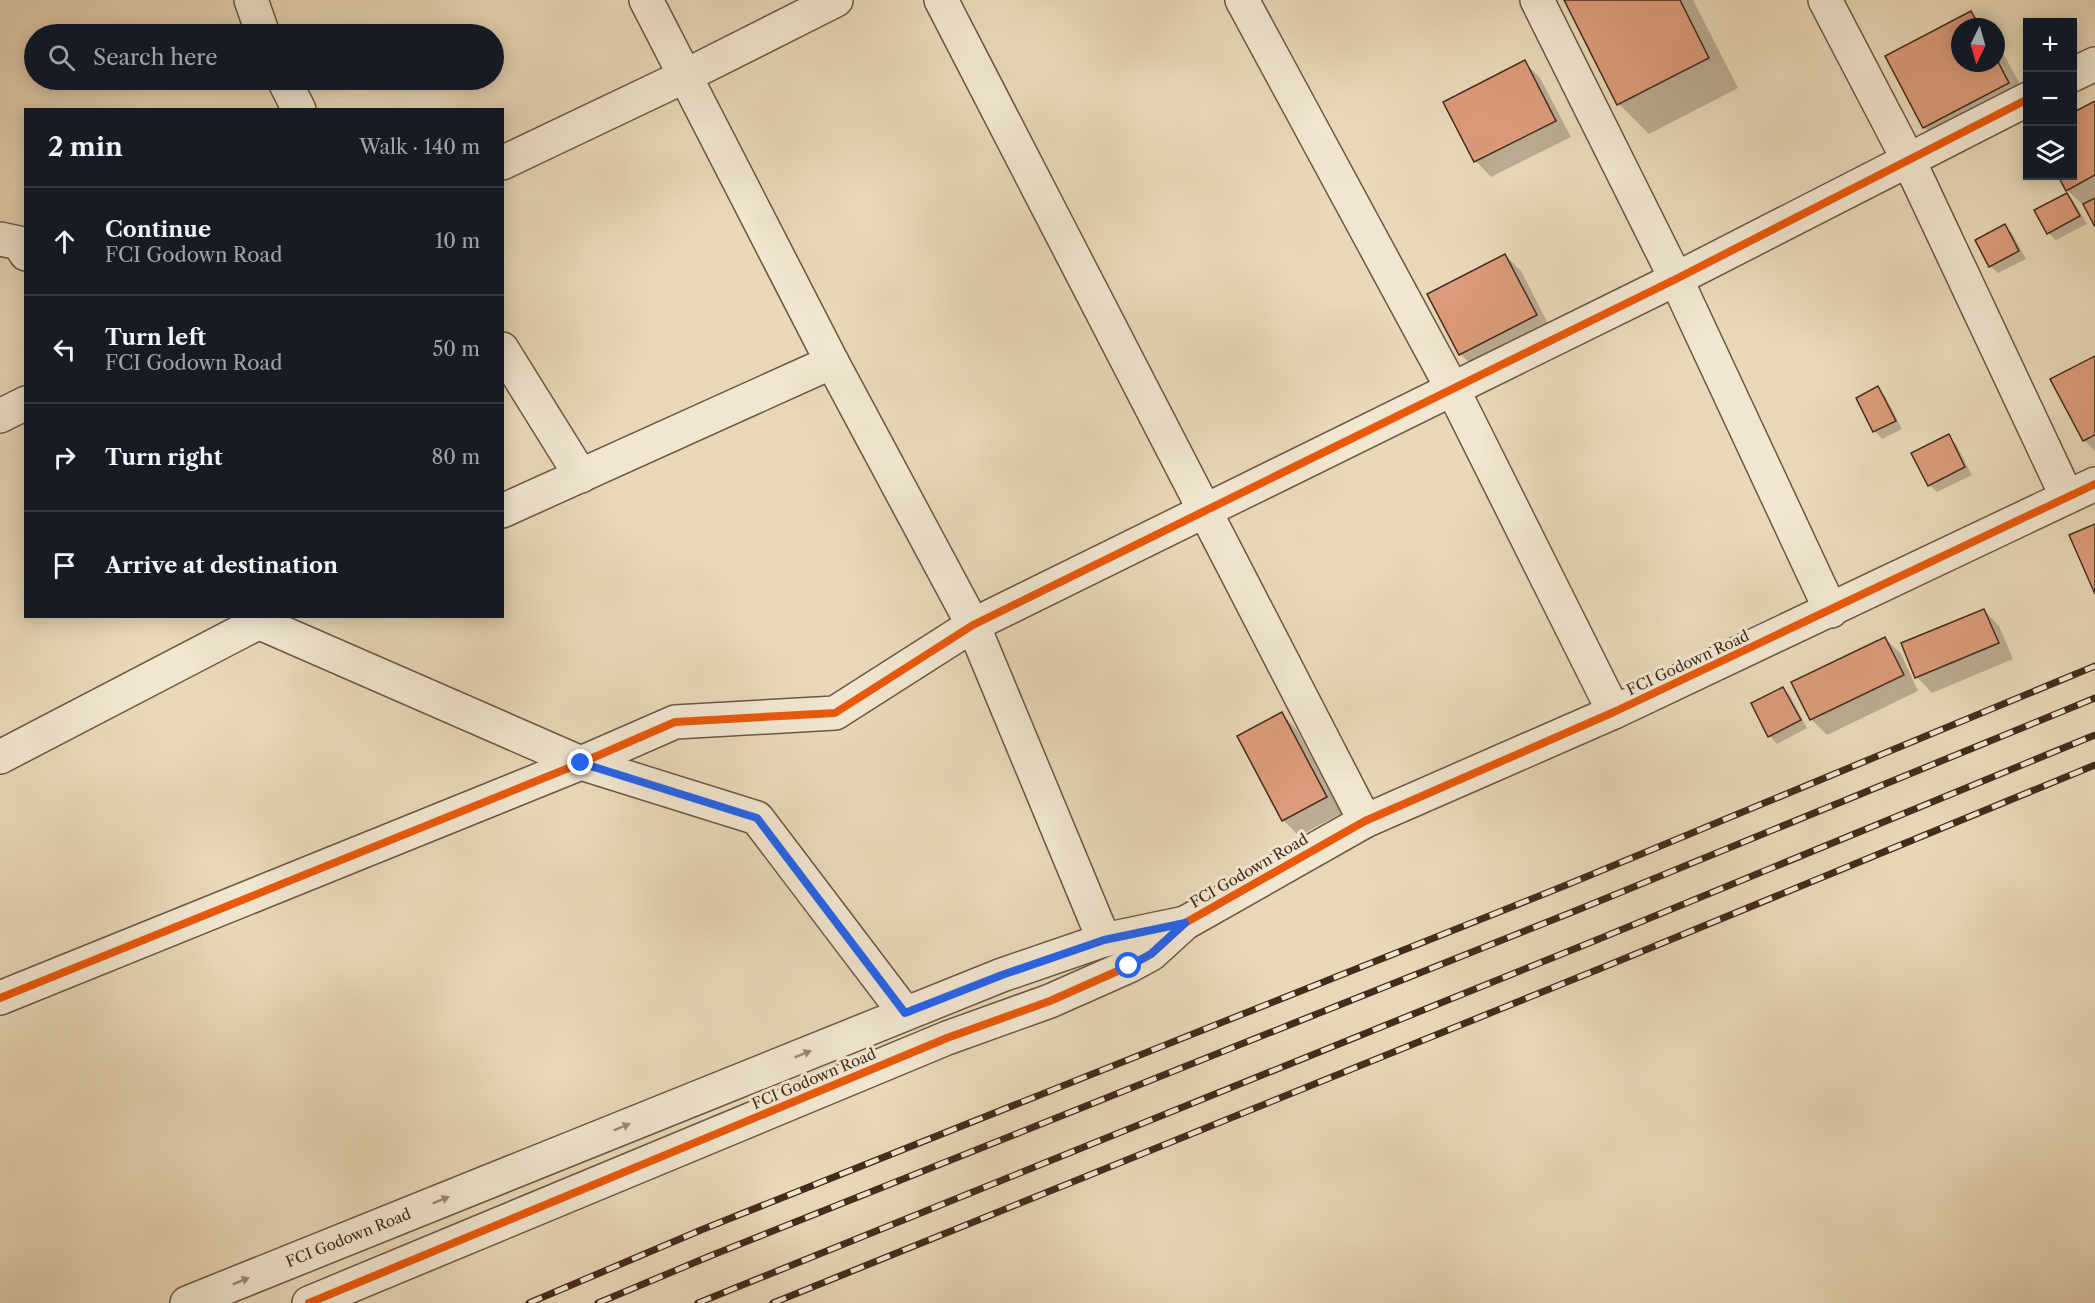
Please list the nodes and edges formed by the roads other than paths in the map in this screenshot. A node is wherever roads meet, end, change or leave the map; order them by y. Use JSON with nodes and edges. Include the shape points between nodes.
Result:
{"nodes":[{"id":1,"x":251,"y":0,"type":"edge"},
{"id":2,"x":646,"y":0,"type":"edge"},
{"id":3,"x":836,"y":0,"type":"edge"},
{"id":4,"x":941,"y":0,"type":"edge"},
{"id":5,"x":1242,"y":0,"type":"edge"},
{"id":6,"x":1537,"y":0,"type":"edge"},
{"id":7,"x":1825,"y":0,"type":"edge"},
{"id":8,"x":259,"y":24,"type":"edge"},
{"id":9,"x":2095,"y":64,"type":"edge"},
{"id":10,"x":2077,"y":73,"type":"edge"},
{"id":11,"x":685,"y":76,"type":"junction"},
{"id":12,"x":289,"y":90,"type":"edge"},
{"id":13,"x":2023,"y":102,"type":"edge"},
{"id":14,"x":298,"y":108,"type":"edge"},
{"id":15,"x":1909,"y":161,"type":"junction"},
{"id":16,"x":504,"y":162,"type":"edge"},
{"id":17,"x":0,"y":239,"type":"edge"},
{"id":18,"x":24,"y":251,"type":"edge"},
{"id":19,"x":1676,"y":279,"type":"junction"},
{"id":20,"x":504,"y":352,"type":"edge"},
{"id":21,"x":832,"y":362,"type":"junction"},
{"id":22,"x":1453,"y":390,"type":"junction"},
{"id":23,"x":24,"y":404,"type":"edge"},
{"id":24,"x":0,"y":416,"type":"edge"},
{"id":25,"x":581,"y":476,"type":"junction"},
{"id":26,"x":2081,"y":491,"type":"edge"},
{"id":27,"x":504,"y":511,"type":"edge"},
{"id":28,"x":1205,"y":511,"type":"junction"},
{"id":29,"x":1831,"y":611,"type":"junction"},
{"id":30,"x":264,"y":619,"type":"edge"},
{"id":31,"x":974,"y":625,"type":"junction"},
{"id":32,"x":1614,"y":712,"type":"junction"},
{"id":33,"x":0,"y":757,"type":"edge"},
{"id":34,"x":581,"y":763,"type":"junction"},
{"id":35,"x":1365,"y":820,"type":"junction"},
{"id":36,"x":1185,"y":923,"type":"junction"},
{"id":37,"x":1104,"y":940,"type":"junction"},
{"id":38,"x":0,"y":998,"type":"edge"},
{"id":39,"x":905,"y":1013,"type":"junction"},
{"id":40,"x":187,"y":1303,"type":"edge"},
{"id":41,"x":309,"y":1303,"type":"edge"}],
"edges":[{"from":1,"to":8,"type":"street"},
{"from":2,"to":11,"type":"street"},
{"from":3,"to":11,"type":"street"},
{"from":4,"to":28,"type":"street"},
{"from":5,"to":22,"type":"street"},
{"from":6,"to":19,"type":"street"},
{"from":7,"to":15,"type":"street"},
{"from":9,"to":10,"type":"street"},
{"from":11,"to":16,"type":"street"},
{"from":11,"to":21,"type":"street"},
{"from":12,"to":14,"type":"street"},
{"from":13,"to":15,"type":"street"},
{"from":15,"to":19,"type":"street"},
{"from":15,"to":26,"type":"street"},
{"from":17,"to":18,"type":"street","via":[[18,243]]},
{"from":19,"to":22,"type":"street"},
{"from":19,"to":29,"type":"street"},
{"from":20,"to":25,"type":"street"},
{"from":21,"to":25,"type":"street"},
{"from":21,"to":31,"type":"street"},
{"from":22,"to":28,"type":"street"},
{"from":22,"to":32,"type":"street"},
{"from":23,"to":24,"type":"street"},
{"from":25,"to":27,"type":"street"},
{"from":26,"to":29,"type":"street","name":"FCI Godown Road"},
{"from":28,"to":31,"type":"street"},
{"from":28,"to":35,"type":"street"},
{"from":29,"to":32,"type":"street","name":"FCI Godown Road"},
{"from":30,"to":33,"type":"street"},
{"from":30,"to":34,"type":"street"},
{"from":31,"to":34,"type":"street","via":[[835,713],[675,722]]},
{"from":31,"to":37,"type":"street"},
{"from":32,"to":35,"type":"street","name":"FCI Godown Road"},
{"from":34,"to":38,"type":"street"},
{"from":34,"to":39,"type":"street","via":[[757,818]]},
{"from":35,"to":36,"type":"street","name":"FCI Godown Road"},
{"from":36,"to":37,"type":"street","name":"FCI Godown Road"},
{"from":36,"to":41,"type":"street","name":"FCI Godown Road","via":[[1151,954],[1050,1001],[947,1038]]},
{"from":37,"to":39,"type":"street","name":"FCI Godown Road"},
{"from":40,"to":39,"type":"street","name":"FCI Godown Road","one_way":true}]}
